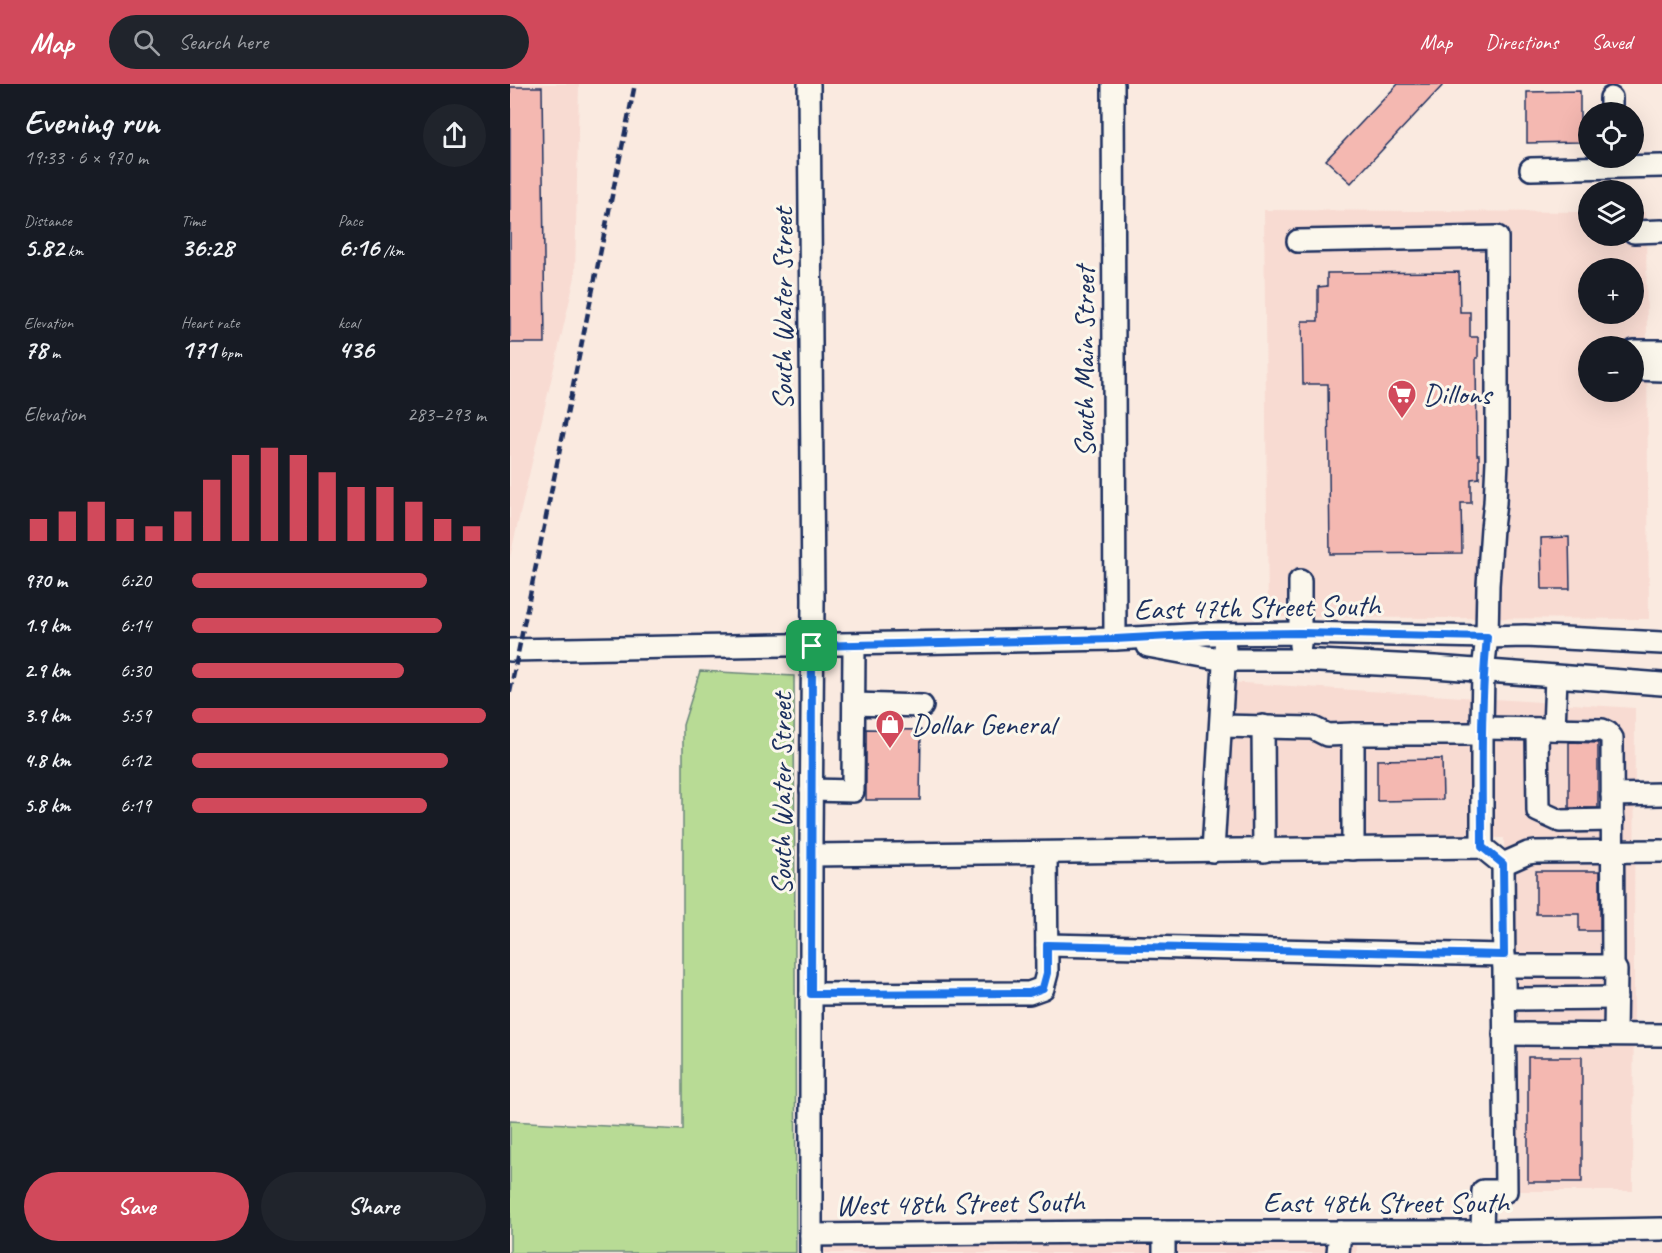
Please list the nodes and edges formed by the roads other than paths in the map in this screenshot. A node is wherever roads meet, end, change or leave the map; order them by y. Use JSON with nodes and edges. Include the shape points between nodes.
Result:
{"nodes":[{"id":1,"x":809,"y":84,"type":"edge"},
{"id":2,"x":1113,"y":84,"type":"edge"},
{"id":3,"x":1578,"y":165,"type":"edge"},
{"id":4,"x":1644,"y":165,"type":"edge"},
{"id":5,"x":1662,"y":166,"type":"edge"},
{"id":6,"x":1531,"y":169,"type":"dead end"},
{"id":7,"x":1662,"y":231,"type":"edge"},
{"id":8,"x":1644,"y":232,"type":"edge"},
{"id":9,"x":1298,"y":241,"type":"dead end"},
{"id":10,"x":1644,"y":351,"type":"edge"},
{"id":11,"x":1662,"y":351,"type":"edge"},
{"id":12,"x":1644,"y":369,"type":"edge"},
{"id":13,"x":1662,"y":370,"type":"edge"},
{"id":14,"x":1300,"y":581,"type":"dead end"},
{"id":15,"x":1300,"y":633,"type":"junction"},
{"id":16,"x":1226,"y":634,"type":"junction"},
{"id":17,"x":1487,"y":637,"type":"junction"},
{"id":18,"x":1115,"y":639,"type":"junction"},
{"id":19,"x":1662,"y":643,"type":"edge"},
{"id":20,"x":854,"y":645,"type":"junction"},
{"id":21,"x":812,"y":646,"type":"junction"},
{"id":22,"x":510,"y":650,"type":"edge"},
{"id":23,"x":1225,"y":660,"type":"junction"},
{"id":24,"x":1300,"y":660,"type":"junction"},
{"id":25,"x":1484,"y":671,"type":"junction"},
{"id":26,"x":1556,"y":677,"type":"junction"},
{"id":27,"x":1662,"y":684,"type":"edge"},
{"id":28,"x":854,"y":704,"type":"junction"},
{"id":29,"x":922,"y":706,"type":"dead end"},
{"id":30,"x":1221,"y":726,"type":"junction"},
{"id":31,"x":1263,"y":726,"type":"junction"},
{"id":32,"x":1545,"y":729,"type":"junction"},
{"id":33,"x":1482,"y":731,"type":"junction"},
{"id":34,"x":1353,"y":734,"type":"junction"},
{"id":35,"x":811,"y":790,"type":"junction"},
{"id":36,"x":1662,"y":794,"type":"edge"},
{"id":37,"x":1612,"y":795,"type":"junction"},
{"id":38,"x":1613,"y":820,"type":"junction"},
{"id":39,"x":1482,"y":847,"type":"junction"},
{"id":40,"x":1353,"y":849,"type":"junction"},
{"id":41,"x":1213,"y":851,"type":"junction"},
{"id":42,"x":1264,"y":851,"type":"junction"},
{"id":43,"x":1613,"y":851,"type":"junction"},
{"id":44,"x":1662,"y":851,"type":"edge"},
{"id":45,"x":1046,"y":853,"type":"junction"},
{"id":46,"x":811,"y":855,"type":"junction"},
{"id":47,"x":1503,"y":864,"type":"junction"},
{"id":48,"x":1047,"y":945,"type":"junction"},
{"id":49,"x":1504,"y":961,"type":"junction"},
{"id":50,"x":1613,"y":966,"type":"junction"},
{"id":51,"x":811,"y":994,"type":"junction"},
{"id":52,"x":1616,"y":998,"type":"junction"},
{"id":53,"x":1504,"y":999,"type":"junction"},
{"id":54,"x":1504,"y":1034,"type":"junction"},
{"id":55,"x":1615,"y":1035,"type":"junction"},
{"id":56,"x":1662,"y":1035,"type":"edge"},
{"id":57,"x":1662,"y":1229,"type":"edge"},
{"id":58,"x":1109,"y":1232,"type":"joint"},
{"id":59,"x":1482,"y":1232,"type":"junction"},
{"id":60,"x":1164,"y":1242,"type":"edge"},
{"id":61,"x":1339,"y":1242,"type":"edge"},
{"id":62,"x":811,"y":1244,"type":"edge"}],
"edges":[{"from":1,"to":21,"type":"street","name":"South Water Street"},
{"from":2,"to":18,"type":"street","name":"South Main Street"},
{"from":3,"to":6,"type":"street"},
{"from":4,"to":5,"type":"street"},
{"from":7,"to":8,"type":"street"},
{"from":9,"to":17,"type":"street","via":[[1497,237],[1497,461]]},
{"from":10,"to":11,"type":"street"},
{"from":12,"to":13,"type":"street"},
{"from":14,"to":15,"type":"street"},
{"from":15,"to":16,"type":"street","name":"East 47th Street South"},
{"from":15,"to":17,"type":"street","name":"East 47th Street South"},
{"from":15,"to":24,"type":"street"},
{"from":16,"to":18,"type":"street","name":"East 47th Street South"},
{"from":16,"to":23,"type":"street"},
{"from":17,"to":19,"type":"street","name":"East 47th Street South"},
{"from":17,"to":25,"type":"street"},
{"from":18,"to":20,"type":"street"},
{"from":18,"to":23,"type":"street","name":"East 47th Street South"},
{"from":20,"to":21,"type":"street"},
{"from":20,"to":28,"type":"street"},
{"from":21,"to":22,"type":"street"},
{"from":21,"to":35,"type":"street","name":"South Water Street"},
{"from":23,"to":24,"type":"street","name":"East 47th Street South"},
{"from":23,"to":30,"type":"street"},
{"from":24,"to":25,"type":"street","name":"East 47th Street South"},
{"from":25,"to":26,"type":"street","name":"East 47th Street South"},
{"from":25,"to":33,"type":"street"},
{"from":26,"to":27,"type":"street","name":"East 47th Street South"},
{"from":26,"to":32,"type":"street"},
{"from":28,"to":29,"type":"street"},
{"from":28,"to":35,"type":"street","via":[[853,791]]},
{"from":30,"to":31,"type":"street"},
{"from":30,"to":41,"type":"street"},
{"from":31,"to":34,"type":"street","via":[[1313,728],[1326,735]]},
{"from":31,"to":42,"type":"street"},
{"from":32,"to":33,"type":"street"},
{"from":32,"to":37,"type":"street","via":[[1608,733],[1612,738]]},
{"from":32,"to":38,"type":"street","via":[[1538,811],[1560,821]]},
{"from":33,"to":34,"type":"street"},
{"from":33,"to":39,"type":"street"},
{"from":34,"to":40,"type":"street"},
{"from":35,"to":46,"type":"street","name":"South Water Street"},
{"from":36,"to":37,"type":"street"},
{"from":37,"to":38,"type":"street"},
{"from":38,"to":43,"type":"street"},
{"from":39,"to":40,"type":"street"},
{"from":39,"to":47,"type":"street"},
{"from":40,"to":42,"type":"street"},
{"from":41,"to":42,"type":"street"},
{"from":41,"to":45,"type":"street"},
{"from":43,"to":44,"type":"street"},
{"from":43,"to":47,"type":"street","via":[[1535,852]]},
{"from":43,"to":50,"type":"street"},
{"from":45,"to":46,"type":"street"},
{"from":45,"to":48,"type":"street"},
{"from":46,"to":51,"type":"street","name":"South Water Street"},
{"from":47,"to":49,"type":"street"},
{"from":48,"to":49,"type":"street"},
{"from":48,"to":51,"type":"street","via":[[1043,988],[1029,993]]},
{"from":49,"to":50,"type":"street"},
{"from":49,"to":53,"type":"street"},
{"from":50,"to":52,"type":"street"},
{"from":51,"to":62,"type":"street","name":"South Water Street"},
{"from":52,"to":53,"type":"street"},
{"from":52,"to":55,"type":"street"},
{"from":53,"to":54,"type":"street"},
{"from":54,"to":55,"type":"street"},
{"from":54,"to":59,"type":"street","via":[[1506,1191],[1483,1191]]},
{"from":55,"to":56,"type":"street"},
{"from":57,"to":59,"type":"street","name":"East 48th Street South"},
{"from":58,"to":60,"type":"street","name":"East 48th Street South"},
{"from":58,"to":62,"type":"street","name":"West 48th Street South"},
{"from":59,"to":61,"type":"street","name":"East 48th Street South"},
{"from":60,"to":61,"type":"street","name":"East 48th Street South"}]}
